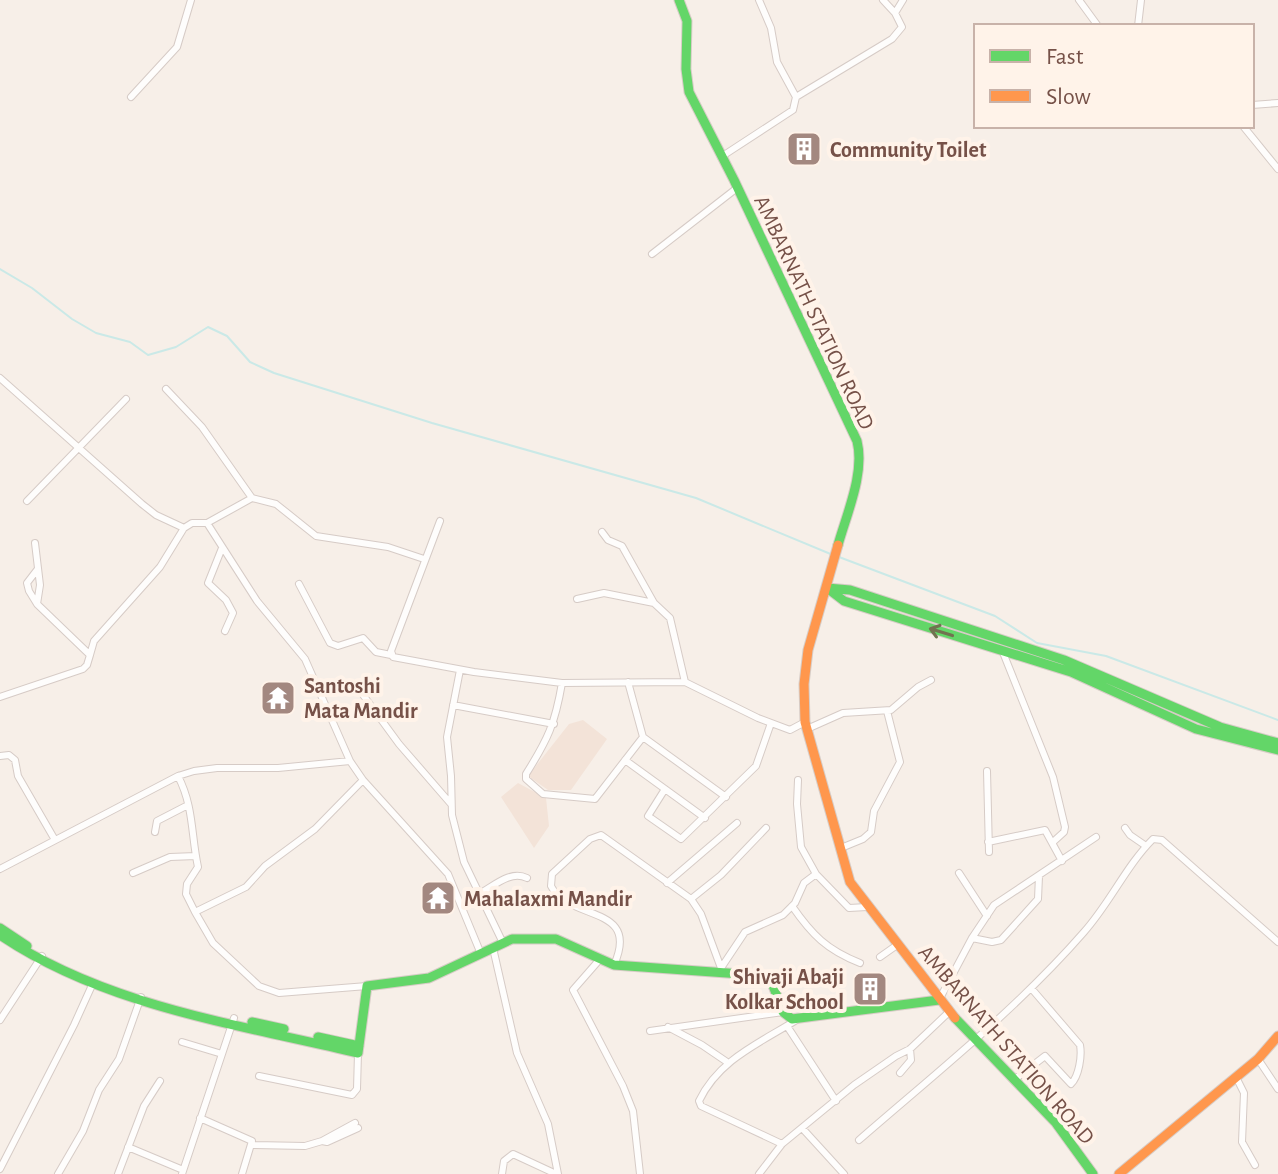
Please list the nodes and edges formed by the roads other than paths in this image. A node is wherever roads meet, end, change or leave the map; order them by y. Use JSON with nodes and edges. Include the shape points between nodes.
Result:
{"nodes":[{"id":1,"x":191,"y":0,"type":"edge"},
{"id":2,"x":679,"y":0,"type":"edge"},
{"id":3,"x":759,"y":0,"type":"edge"},
{"id":4,"x":883,"y":0,"type":"edge"},
{"id":5,"x":903,"y":0,"type":"edge"},
{"id":6,"x":1079,"y":0,"type":"edge"},
{"id":7,"x":1141,"y":0,"type":"edge"},
{"id":8,"x":895,"y":13,"type":"junction"},
{"id":9,"x":1097,"y":24,"type":"edge"},
{"id":10,"x":1138,"y":24,"type":"edge"},
{"id":11,"x":131,"y":97,"type":"dead end"},
{"id":12,"x":796,"y":97,"type":"junction"},
{"id":13,"x":1278,"y":103,"type":"edge"},
{"id":14,"x":1254,"y":105,"type":"edge"},
{"id":15,"x":1245,"y":128,"type":"edge"},
{"id":16,"x":721,"y":157,"type":"junction"},
{"id":17,"x":1278,"y":169,"type":"edge"},
{"id":18,"x":737,"y":188,"type":"junction"},
{"id":19,"x":652,"y":254,"type":"dead end"},
{"id":20,"x":0,"y":378,"type":"edge"},
{"id":21,"x":166,"y":389,"type":"dead end"},
{"id":22,"x":126,"y":399,"type":"dead end"},
{"id":23,"x":79,"y":447,"type":"junction"},
{"id":24,"x":252,"y":498,"type":"junction"},
{"id":25,"x":27,"y":501,"type":"dead end"},
{"id":26,"x":440,"y":521,"type":"dead end"},
{"id":27,"x":207,"y":523,"type":"junction"},
{"id":28,"x":184,"y":528,"type":"junction"},
{"id":29,"x":602,"y":532,"type":"dead end"},
{"id":30,"x":35,"y":543,"type":"dead end"},
{"id":31,"x":222,"y":548,"type":"junction"},
{"id":32,"x":424,"y":559,"type":"junction"},
{"id":33,"x":37,"y":570,"type":"junction"},
{"id":34,"x":299,"y":584,"type":"dead end"},
{"id":35,"x":827,"y":588,"type":"junction"},
{"id":36,"x":577,"y":599,"type":"dead end"},
{"id":37,"x":654,"y":603,"type":"junction"},
{"id":38,"x":37,"y":604,"type":"junction"},
{"id":39,"x":225,"y":631,"type":"dead end"},
{"id":40,"x":1002,"y":650,"type":"junction"},
{"id":41,"x":90,"y":655,"type":"junction"},
{"id":42,"x":391,"y":655,"type":"junction"},
{"id":43,"x":460,"y":670,"type":"junction"},
{"id":44,"x":931,"y":680,"type":"dead end"},
{"id":45,"x":628,"y":682,"type":"junction"},
{"id":46,"x":685,"y":682,"type":"junction"},
{"id":47,"x":562,"y":683,"type":"junction"},
{"id":48,"x":320,"y":693,"type":"junction"},
{"id":49,"x":0,"y":697,"type":"edge"},
{"id":50,"x":453,"y":705,"type":"junction"},
{"id":51,"x":887,"y":711,"type":"junction"},
{"id":52,"x":771,"y":723,"type":"junction"},
{"id":53,"x":554,"y":724,"type":"junction"},
{"id":54,"x":806,"y":725,"type":"junction"},
{"id":55,"x":643,"y":737,"type":"junction"},
{"id":56,"x":1278,"y":743,"type":"edge"},
{"id":57,"x":1278,"y":750,"type":"edge"},
{"id":58,"x":0,"y":756,"type":"edge"},
{"id":59,"x":625,"y":760,"type":"junction"},
{"id":60,"x":350,"y":761,"type":"junction"},
{"id":61,"x":987,"y":771,"type":"dead end"},
{"id":62,"x":178,"y":776,"type":"junction"},
{"id":63,"x":363,"y":780,"type":"junction"},
{"id":64,"x":798,"y":780,"type":"dead end"},
{"id":65,"x":665,"y":789,"type":"junction"},
{"id":66,"x":726,"y":797,"type":"junction"},
{"id":67,"x":451,"y":804,"type":"junction"},
{"id":68,"x":188,"y":805,"type":"junction"},
{"id":69,"x":705,"y":818,"type":"junction"},
{"id":70,"x":737,"y":823,"type":"dead end"},
{"id":71,"x":766,"y":828,"type":"dead end"},
{"id":72,"x":1125,"y":828,"type":"dead end"},
{"id":73,"x":155,"y":832,"type":"dead end"},
{"id":74,"x":1096,"y":837,"type":"dead end"},
{"id":75,"x":55,"y":840,"type":"junction"},
{"id":76,"x":988,"y":842,"type":"junction"},
{"id":77,"x":1053,"y":842,"type":"junction"},
{"id":78,"x":1146,"y":846,"type":"junction"},
{"id":79,"x":841,"y":848,"type":"junction"},
{"id":80,"x":989,"y":852,"type":"dead end"},
{"id":81,"x":196,"y":856,"type":"junction"},
{"id":82,"x":1062,"y":861,"type":"junction"},
{"id":83,"x":0,"y":869,"type":"edge"},
{"id":84,"x":133,"y":873,"type":"dead end"},
{"id":85,"x":959,"y":873,"type":"dead end"},
{"id":86,"x":816,"y":874,"type":"junction"},
{"id":87,"x":1039,"y":876,"type":"junction"},
{"id":88,"x":527,"y":878,"type":"dead end"},
{"id":89,"x":667,"y":883,"type":"junction"},
{"id":90,"x":479,"y":894,"type":"junction"},
{"id":91,"x":691,"y":899,"type":"junction"},
{"id":92,"x":792,"y":906,"type":"junction"},
{"id":93,"x":867,"y":907,"type":"junction"},
{"id":94,"x":195,"y":912,"type":"junction"},
{"id":95,"x":987,"y":916,"type":"junction"},
{"id":96,"x":0,"y":928,"type":"edge"},
{"id":97,"x":0,"y":935,"type":"edge"},
{"id":98,"x":972,"y":938,"type":"junction"},
{"id":99,"x":1278,"y":942,"type":"edge"},
{"id":100,"x":503,"y":943,"type":"junction"},
{"id":101,"x":897,"y":945,"type":"junction"},
{"id":102,"x":493,"y":948,"type":"junction"},
{"id":103,"x":481,"y":954,"type":"junction"},
{"id":104,"x":880,"y":957,"type":"dead end"},
{"id":105,"x":40,"y":958,"type":"junction"},
{"id":106,"x":601,"y":958,"type":"junction"},
{"id":107,"x":860,"y":963,"type":"dead end"},
{"id":108,"x":614,"y":965,"type":"junction"},
{"id":109,"x":722,"y":970,"type":"junction"},
{"id":110,"x":93,"y":983,"type":"junction"},
{"id":111,"x":367,"y":986,"type":"junction"},
{"id":112,"x":1031,"y":988,"type":"junction"},
{"id":113,"x":140,"y":998,"type":"junction"},
{"id":114,"x":939,"y":1000,"type":"junction"},
{"id":115,"x":783,"y":1012,"type":"junction"},
{"id":116,"x":949,"y":1012,"type":"junction"},
{"id":117,"x":798,"y":1019,"type":"junction"},
{"id":118,"x":0,"y":1020,"type":"edge"},
{"id":119,"x":233,"y":1021,"type":"junction"},
{"id":120,"x":787,"y":1026,"type":"junction"},
{"id":121,"x":668,"y":1027,"type":"junction"},
{"id":122,"x":650,"y":1031,"type":"dead end"},
{"id":123,"x":1278,"y":1036,"type":"edge"},
{"id":124,"x":976,"y":1040,"type":"junction"},
{"id":125,"x":182,"y":1042,"type":"dead end"},
{"id":126,"x":359,"y":1049,"type":"junction"},
{"id":127,"x":910,"y":1049,"type":"junction"},
{"id":128,"x":222,"y":1054,"type":"junction"},
{"id":129,"x":1258,"y":1059,"type":"junction"},
{"id":130,"x":727,"y":1062,"type":"junction"},
{"id":131,"x":900,"y":1073,"type":"dead end"},
{"id":132,"x":259,"y":1076,"type":"dead end"},
{"id":133,"x":1236,"y":1077,"type":"junction"},
{"id":134,"x":1015,"y":1079,"type":"junction"},
{"id":135,"x":160,"y":1081,"type":"dead end"},
{"id":136,"x":1278,"y":1089,"type":"edge"},
{"id":137,"x":836,"y":1101,"type":"junction"},
{"id":138,"x":200,"y":1118,"type":"junction"},
{"id":139,"x":356,"y":1125,"type":"dead end"},
{"id":140,"x":802,"y":1128,"type":"junction"},
{"id":141,"x":859,"y":1140,"type":"dead end"},
{"id":142,"x":782,"y":1144,"type":"junction"},
{"id":143,"x":253,"y":1145,"type":"junction"},
{"id":144,"x":128,"y":1147,"type":"junction"},
{"id":145,"x":1255,"y":1165,"type":"dead end"},
{"id":146,"x":0,"y":1172,"type":"edge"},
{"id":147,"x":183,"y":1172,"type":"edge"},
{"id":148,"x":1091,"y":1173,"type":"edge"},
{"id":149,"x":58,"y":1174,"type":"edge"},
{"id":150,"x":118,"y":1174,"type":"edge"},
{"id":151,"x":242,"y":1174,"type":"edge"},
{"id":152,"x":502,"y":1174,"type":"edge"},
{"id":153,"x":557,"y":1174,"type":"edge"},
{"id":154,"x":640,"y":1174,"type":"edge"},
{"id":155,"x":759,"y":1174,"type":"edge"},
{"id":156,"x":844,"y":1174,"type":"edge"},
{"id":157,"x":1119,"y":1174,"type":"edge"}],
"edges":[{"from":1,"to":11,"type":"street","via":[[177,47]]},
{"from":2,"to":16,"type":"street","name":"AMBARNATH STATION ROAD","via":[[687,20],[684,79]]},
{"from":3,"to":12,"type":"street","via":[[777,62]]},
{"from":4,"to":8,"type":"street"},
{"from":5,"to":8,"type":"street"},
{"from":6,"to":9,"type":"street"},
{"from":7,"to":10,"type":"street"},
{"from":8,"to":12,"type":"street","via":[[902,27],[892,39]]},
{"from":12,"to":16,"type":"street","via":[[793,110]]},
{"from":13,"to":14,"type":"street"},
{"from":15,"to":17,"type":"street"},
{"from":16,"to":18,"type":"street","name":"AMBARNATH STATION ROAD"},
{"from":18,"to":19,"type":"street"},
{"from":18,"to":35,"type":"street","name":"AMBARNATH STATION ROAD","via":[[857,441],[858,467]]},
{"from":20,"to":23,"type":"street"},
{"from":21,"to":24,"type":"street","via":[[202,427]]},
{"from":22,"to":23,"type":"street"},
{"from":23,"to":25,"type":"street"},
{"from":23,"to":28,"type":"street","via":[[156,515]]},
{"from":24,"to":27,"type":"street"},
{"from":24,"to":32,"type":"street","via":[[276,504],[316,536],[388,547]]},
{"from":26,"to":32,"type":"street"},
{"from":27,"to":28,"type":"street"},
{"from":27,"to":31,"type":"street"},
{"from":28,"to":41,"type":"street","via":[[160,567],[94,641]]},
{"from":29,"to":37,"type":"street","via":[[622,546]]},
{"from":30,"to":33,"type":"street"},
{"from":31,"to":39,"type":"street","via":[[208,583],[233,613]]},
{"from":31,"to":48,"type":"street","via":[[305,659]]},
{"from":32,"to":42,"type":"street"},
{"from":33,"to":38,"type":"street"},
{"from":33,"to":38,"type":"street","via":[[27,583]]},
{"from":34,"to":42,"type":"street","via":[[330,643],[338,646],[363,638],[376,652]]},
{"from":40,"to":35,"type":"street","one_way":true,"via":[[844,601]]},
{"from":35,"to":54,"type":"street","name":"AMBARNATH STATION ROAD","via":[[808,650]]},
{"from":35,"to":56,"type":"street","via":[[850,590],[1064,660],[1220,727]]},
{"from":36,"to":37,"type":"street","via":[[604,593]]},
{"from":37,"to":46,"type":"street","via":[[674,628]]},
{"from":38,"to":41,"type":"street"},
{"from":40,"to":57,"type":"street","via":[[1071,672],[1196,729]]},
{"from":40,"to":77,"type":"street","via":[[1053,777],[1065,827]]},
{"from":41,"to":49,"type":"street","via":[[83,669]]},
{"from":42,"to":43,"type":"street"},
{"from":43,"to":47,"type":"street"},
{"from":43,"to":50,"type":"street"},
{"from":44,"to":51,"type":"street"},
{"from":45,"to":46,"type":"street"},
{"from":45,"to":47,"type":"street"},
{"from":45,"to":55,"type":"street"},
{"from":46,"to":52,"type":"street"},
{"from":47,"to":53,"type":"street"},
{"from":48,"to":60,"type":"street"},
{"from":48,"to":67,"type":"street","via":[[358,688]]},
{"from":50,"to":53,"type":"street"},
{"from":50,"to":67,"type":"street","via":[[447,737]]},
{"from":51,"to":54,"type":"street","via":[[843,713]]},
{"from":51,"to":79,"type":"street","via":[[900,762],[874,811],[871,832]]},
{"from":52,"to":54,"type":"street","via":[[790,730]]},
{"from":52,"to":66,"type":"street","via":[[756,766]]},
{"from":53,"to":59,"type":"street","via":[[526,774],[527,782],[543,794],[595,799]]},
{"from":54,"to":79,"type":"street","name":"AMBARNATH STATION ROAD"},
{"from":55,"to":59,"type":"street"},
{"from":55,"to":66,"type":"street"},
{"from":58,"to":75,"type":"street","via":[[15,760],[18,776]]},
{"from":59,"to":65,"type":"street"},
{"from":60,"to":62,"type":"street","via":[[217,768]]},
{"from":60,"to":63,"type":"street"},
{"from":61,"to":76,"type":"street"},
{"from":62,"to":68,"type":"street"},
{"from":62,"to":75,"type":"street"},
{"from":63,"to":94,"type":"street","via":[[246,887]]},
{"from":63,"to":103,"type":"street","via":[[448,874]]},
{"from":64,"to":86,"type":"street","via":[[801,847]]},
{"from":65,"to":69,"type":"street"},
{"from":65,"to":69,"type":"street","via":[[648,816],[679,839]]},
{"from":66,"to":69,"type":"street"},
{"from":67,"to":90,"type":"street","via":[[456,837]]},
{"from":68,"to":73,"type":"street","via":[[157,821]]},
{"from":68,"to":81,"type":"street"},
{"from":70,"to":89,"type":"street"},
{"from":71,"to":91,"type":"street"},
{"from":72,"to":78,"type":"street"},
{"from":74,"to":82,"type":"street"},
{"from":75,"to":83,"type":"street"},
{"from":76,"to":77,"type":"street","via":[[1042,830]]},
{"from":76,"to":80,"type":"street"},
{"from":77,"to":82,"type":"street"},
{"from":78,"to":99,"type":"street","via":[[1153,839],[1162,840]]},
{"from":78,"to":112,"type":"street","via":[[1086,931]]},
{"from":79,"to":93,"type":"street","name":"AMBARNATH STATION ROAD","via":[[850,882]]},
{"from":81,"to":84,"type":"street","via":[[170,857]]},
{"from":81,"to":94,"type":"street","via":[[198,867],[186,894]]},
{"from":82,"to":87,"type":"street"},
{"from":85,"to":95,"type":"street"},
{"from":86,"to":92,"type":"street","via":[[804,883]]},
{"from":86,"to":93,"type":"street","via":[[849,908]]},
{"from":87,"to":95,"type":"street","via":[[994,905]]},
{"from":87,"to":98,"type":"street","via":[[1038,899],[1001,940]]},
{"from":88,"to":90,"type":"street","via":[[511,876]]},
{"from":89,"to":91,"type":"street"},
{"from":89,"to":108,"type":"street","via":[[597,835],[552,874],[551,886],[561,899],[603,917],[618,931],[622,944]]},
{"from":90,"to":100,"type":"street"},
{"from":91,"to":109,"type":"street"},
{"from":92,"to":107,"type":"street","via":[[811,933]]},
{"from":92,"to":109,"type":"street","via":[[745,932]]},
{"from":93,"to":101,"type":"street","name":"AMBARNATH STATION ROAD"},
{"from":94,"to":111,"type":"street","via":[[213,943],[259,986],[279,993]]},
{"from":95,"to":98,"type":"street"},
{"from":96,"to":105,"type":"street"},
{"from":97,"to":105,"type":"street"},
{"from":98,"to":114,"type":"street"},
{"from":100,"to":102,"type":"street"},
{"from":100,"to":106,"type":"street","via":[[556,939]]},
{"from":101,"to":104,"type":"street"},
{"from":101,"to":114,"type":"street","name":"AMBARNATH STATION ROAD"},
{"from":102,"to":103,"type":"street"},
{"from":102,"to":153,"type":"street","via":[[517,1053],[548,1124]]},
{"from":103,"to":111,"type":"street","via":[[429,978]]},
{"from":105,"to":110,"type":"street"},
{"from":105,"to":118,"type":"street"},
{"from":106,"to":108,"type":"street"},
{"from":106,"to":154,"type":"street","via":[[573,990],[633,1111]]},
{"from":108,"to":109,"type":"street"},
{"from":109,"to":115,"type":"street","via":[[772,983]]},
{"from":110,"to":113,"type":"street"},
{"from":110,"to":146,"type":"street"},
{"from":111,"to":126,"type":"street"},
{"from":112,"to":124,"type":"street"},
{"from":112,"to":134,"type":"street","via":[[1080,1045],[1081,1053],[1071,1084],[1045,1056]]},
{"from":113,"to":119,"type":"street"},
{"from":113,"to":149,"type":"street","via":[[119,1059]]},
{"from":114,"to":116,"type":"street","name":"AMBARNATH STATION ROAD"},
{"from":114,"to":117,"type":"street"},
{"from":115,"to":117,"type":"street"},
{"from":115,"to":121,"type":"street"},
{"from":116,"to":124,"type":"street","name":"AMBARNATH STATION ROAD"},
{"from":116,"to":127,"type":"street"},
{"from":117,"to":120,"type":"street"},
{"from":119,"to":126,"type":"street"},
{"from":119,"to":128,"type":"street"},
{"from":120,"to":130,"type":"street"},
{"from":120,"to":137,"type":"street"},
{"from":121,"to":122,"type":"street"},
{"from":121,"to":130,"type":"street"},
{"from":123,"to":129,"type":"street"},
{"from":124,"to":134,"type":"street","name":"AMBARNATH STATION ROAD"},
{"from":124,"to":141,"type":"street"},
{"from":125,"to":128,"type":"street"},
{"from":126,"to":132,"type":"street","via":[[357,1089],[352,1095]]},
{"from":127,"to":131,"type":"street","via":[[911,1060]]},
{"from":127,"to":137,"type":"street"},
{"from":128,"to":138,"type":"street"},
{"from":129,"to":133,"type":"street"},
{"from":129,"to":136,"type":"street"},
{"from":130,"to":142,"type":"street","via":[[700,1104]]},
{"from":133,"to":145,"type":"street","via":[[1244,1093],[1242,1142]]},
{"from":133,"to":157,"type":"street"},
{"from":134,"to":148,"type":"street","name":"AMBARNATH STATION ROAD","via":[[1071,1141]]},
{"from":135,"to":144,"type":"street"},
{"from":137,"to":140,"type":"street"},
{"from":138,"to":143,"type":"street","via":[[249,1138]]},
{"from":138,"to":147,"type":"street"},
{"from":139,"to":143,"type":"street","via":[[305,1146]]},
{"from":140,"to":142,"type":"street"},
{"from":140,"to":156,"type":"street"},
{"from":142,"to":155,"type":"street"},
{"from":143,"to":151,"type":"street"},
{"from":144,"to":147,"type":"street"},
{"from":144,"to":150,"type":"street"},
{"from":152,"to":153,"type":"street","via":[[506,1157],[513,1154]]}]}
